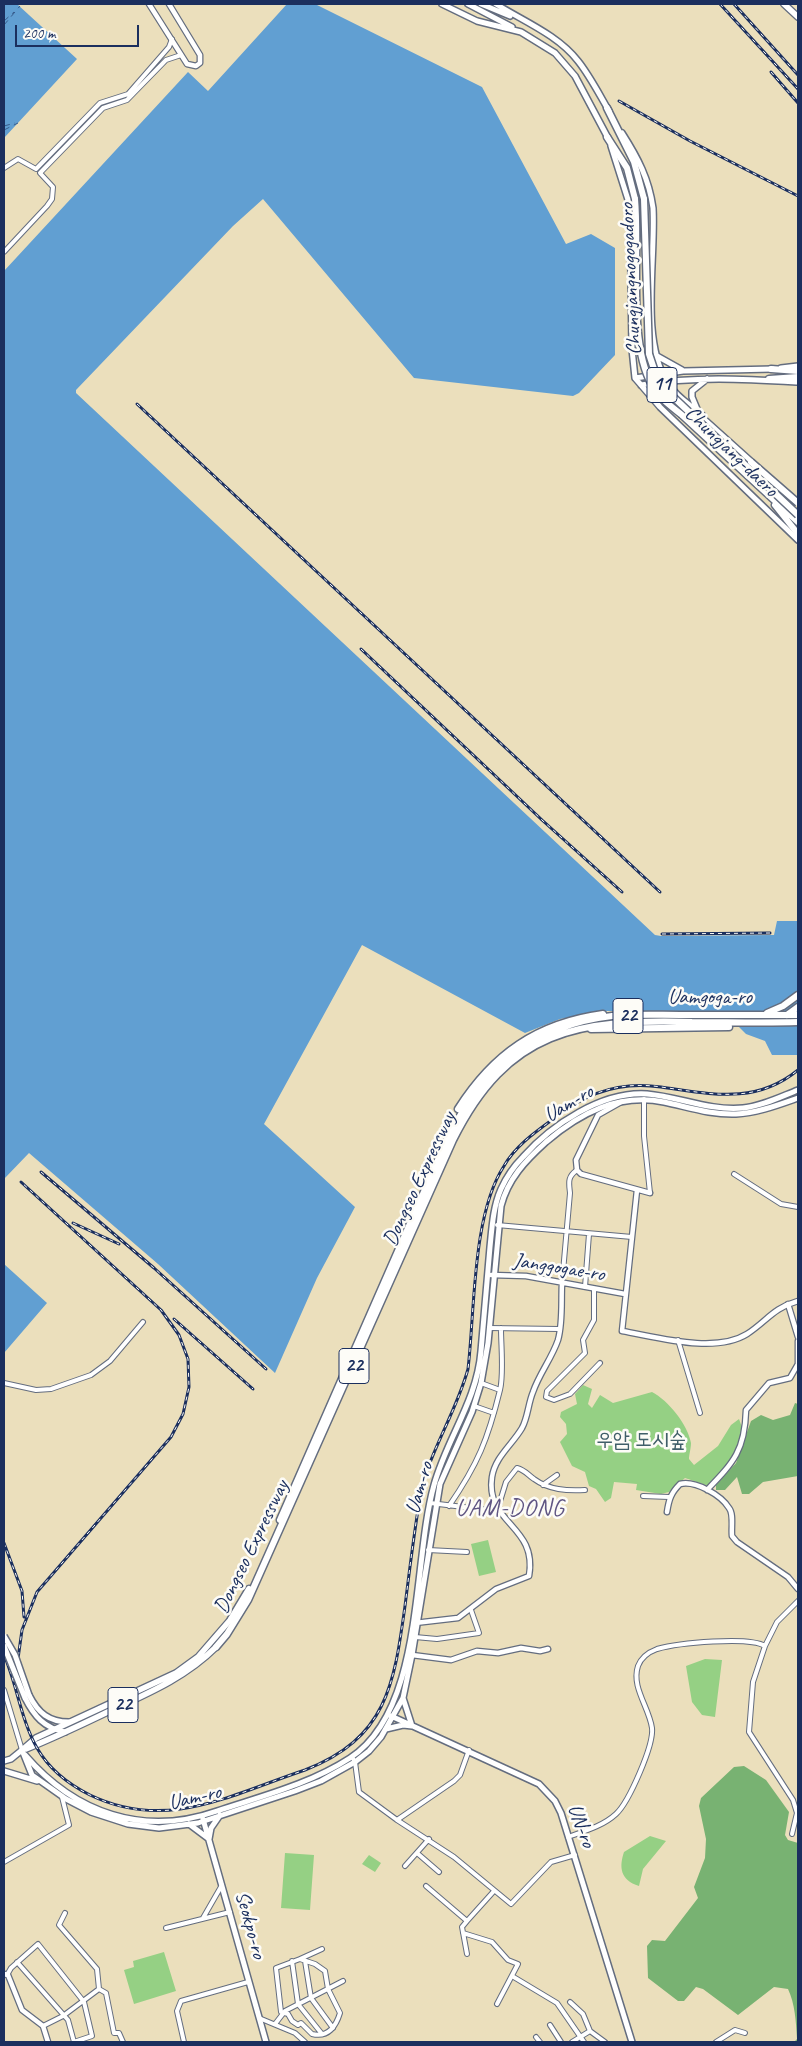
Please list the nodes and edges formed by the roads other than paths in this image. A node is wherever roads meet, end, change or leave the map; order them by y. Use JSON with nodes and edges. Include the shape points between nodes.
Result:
{"nodes":[{"id":1,"x":149,"y":4,"type":"edge"},
{"id":2,"x":169,"y":4,"type":"edge"},
{"id":3,"x":442,"y":4,"type":"edge"},
{"id":4,"x":468,"y":4,"type":"edge"},
{"id":5,"x":481,"y":4,"type":"edge"},
{"id":6,"x":496,"y":4,"type":"edge"},
{"id":7,"x":784,"y":4,"type":"edge"},
{"id":8,"x":798,"y":17,"type":"edge"},
{"id":9,"x":525,"y":22,"type":"junction"},
{"id":10,"x":521,"y":32,"type":"junction"},
{"id":11,"x":172,"y":39,"type":"junction"},
{"id":12,"x":181,"y":55,"type":"junction"},
{"id":13,"x":607,"y":108,"type":"junction"},
{"id":14,"x":607,"y":137,"type":"junction"},
{"id":15,"x":4,"y":168,"type":"edge"},
{"id":16,"x":36,"y":169,"type":"junction"},
{"id":17,"x":40,"y":173,"type":"junction"},
{"id":18,"x":640,"y":199,"type":"junction"},
{"id":19,"x":4,"y":252,"type":"edge"},
{"id":20,"x":656,"y":355,"type":"junction"},
{"id":21,"x":798,"y":366,"type":"edge"},
{"id":22,"x":771,"y":369,"type":"junction"},
{"id":23,"x":683,"y":371,"type":"junction"},
{"id":24,"x":798,"y":371,"type":"edge"},
{"id":25,"x":662,"y":372,"type":"junction"},
{"id":26,"x":798,"y":377,"type":"edge"},
{"id":27,"x":636,"y":378,"type":"junction"},
{"id":28,"x":709,"y":378,"type":"junction"},
{"id":29,"x":769,"y":379,"type":"junction"},
{"id":30,"x":666,"y":381,"type":"junction"},
{"id":31,"x":798,"y":382,"type":"edge"},
{"id":32,"x":641,"y":385,"type":"junction"},
{"id":33,"x":682,"y":405,"type":"junction"},
{"id":34,"x":698,"y":412,"type":"junction"},
{"id":35,"x":730,"y":460,"type":"junction"},
{"id":36,"x":798,"y":504,"type":"edge"},
{"id":37,"x":798,"y":515,"type":"edge"},
{"id":38,"x":798,"y":522,"type":"edge"},
{"id":39,"x":798,"y":534,"type":"edge"},
{"id":40,"x":798,"y":540,"type":"edge"},
{"id":41,"x":798,"y":994,"type":"edge"},
{"id":42,"x":798,"y":1006,"type":"edge"},
{"id":43,"x":798,"y":1015,"type":"edge"},
{"id":44,"x":798,"y":1022,"type":"edge"},
{"id":45,"x":798,"y":1090,"type":"edge"},
{"id":46,"x":798,"y":1098,"type":"edge"},
{"id":47,"x":644,"y":1099,"type":"junction"},
{"id":48,"x":623,"y":1101,"type":"junction"},
{"id":49,"x":453,"y":1140,"type":"junction"},
{"id":50,"x":441,"y":1153,"type":"junction"},
{"id":51,"x":577,"y":1170,"type":"junction"},
{"id":52,"x":734,"y":1174,"type":"dead end"},
{"id":53,"x":637,"y":1190,"type":"junction"},
{"id":54,"x":650,"y":1193,"type":"joint"},
{"id":55,"x":798,"y":1207,"type":"edge"},
{"id":56,"x":495,"y":1225,"type":"junction"},
{"id":57,"x":567,"y":1232,"type":"junction"},
{"id":58,"x":589,"y":1234,"type":"junction"},
{"id":59,"x":632,"y":1237,"type":"junction"},
{"id":60,"x":490,"y":1275,"type":"junction"},
{"id":61,"x":562,"y":1283,"type":"junction"},
{"id":62,"x":585,"y":1287,"type":"junction"},
{"id":63,"x":594,"y":1289,"type":"junction"},
{"id":64,"x":626,"y":1294,"type":"junction"},
{"id":65,"x":798,"y":1301,"type":"edge"},
{"id":66,"x":788,"y":1304,"type":"junction"},
{"id":67,"x":143,"y":1322,"type":"dead end"},
{"id":68,"x":489,"y":1328,"type":"junction"},
{"id":69,"x":501,"y":1328,"type":"junction"},
{"id":70,"x":559,"y":1329,"type":"junction"},
{"id":71,"x":798,"y":1337,"type":"edge"},
{"id":72,"x":678,"y":1340,"type":"junction"},
{"id":73,"x":798,"y":1341,"type":"edge"},
{"id":74,"x":600,"y":1363,"type":"dead end"},
{"id":75,"x":4,"y":1383,"type":"edge"},
{"id":76,"x":482,"y":1383,"type":"junction"},
{"id":77,"x":500,"y":1390,"type":"junction"},
{"id":78,"x":474,"y":1406,"type":"junction"},
{"id":79,"x":494,"y":1413,"type":"junction"},
{"id":80,"x":700,"y":1413,"type":"dead end"},
{"id":81,"x":557,"y":1475,"type":"dead end"},
{"id":82,"x":543,"y":1485,"type":"junction"},
{"id":83,"x":585,"y":1490,"type":"dead end"},
{"id":84,"x":708,"y":1490,"type":"junction"},
{"id":85,"x":642,"y":1496,"type":"dead end"},
{"id":86,"x":669,"y":1498,"type":"junction"},
{"id":87,"x":433,"y":1503,"type":"junction"},
{"id":88,"x":449,"y":1506,"type":"junction"},
{"id":89,"x":498,"y":1511,"type":"junction"},
{"id":90,"x":667,"y":1512,"type":"dead end"},
{"id":91,"x":428,"y":1550,"type":"junction"},
{"id":92,"x":467,"y":1552,"type":"dead end"},
{"id":93,"x":798,"y":1589,"type":"edge"},
{"id":94,"x":798,"y":1600,"type":"edge"},
{"id":95,"x":471,"y":1610,"type":"junction"},
{"id":96,"x":231,"y":1619,"type":"joint"},
{"id":97,"x":415,"y":1623,"type":"junction"},
{"id":98,"x":4,"y":1636,"type":"edge"},
{"id":99,"x":415,"y":1637,"type":"junction"},
{"id":100,"x":4,"y":1646,"type":"edge"},
{"id":101,"x":765,"y":1646,"type":"junction"},
{"id":102,"x":216,"y":1647,"type":"joint"},
{"id":103,"x":548,"y":1650,"type":"dead end"},
{"id":104,"x":412,"y":1655,"type":"junction"},
{"id":105,"x":4,"y":1690,"type":"edge"},
{"id":106,"x":27,"y":1697,"type":"junction"},
{"id":107,"x":403,"y":1698,"type":"junction"},
{"id":108,"x":391,"y":1716,"type":"junction"},
{"id":109,"x":82,"y":1719,"type":"junction"},
{"id":110,"x":412,"y":1726,"type":"junction"},
{"id":111,"x":386,"y":1729,"type":"junction"},
{"id":112,"x":54,"y":1730,"type":"junction"},
{"id":113,"x":65,"y":1732,"type":"junction"},
{"id":114,"x":22,"y":1750,"type":"junction"},
{"id":115,"x":469,"y":1750,"type":"junction"},
{"id":116,"x":354,"y":1760,"type":"junction"},
{"id":117,"x":4,"y":1761,"type":"edge"},
{"id":118,"x":4,"y":1770,"type":"edge"},
{"id":119,"x":40,"y":1782,"type":"junction"},
{"id":120,"x":62,"y":1797,"type":"junction"},
{"id":121,"x":220,"y":1816,"type":"junction"},
{"id":122,"x":203,"y":1818,"type":"junction"},
{"id":123,"x":397,"y":1820,"type":"junction"},
{"id":124,"x":188,"y":1824,"type":"junction"},
{"id":125,"x":792,"y":1834,"type":"dead end"},
{"id":126,"x":568,"y":1837,"type":"junction"},
{"id":127,"x":209,"y":1839,"type":"junction"},
{"id":128,"x":429,"y":1839,"type":"junction"},
{"id":129,"x":417,"y":1853,"type":"junction"},
{"id":130,"x":575,"y":1856,"type":"junction"},
{"id":131,"x":4,"y":1862,"type":"edge"},
{"id":132,"x":404,"y":1866,"type":"dead end"},
{"id":133,"x":439,"y":1872,"type":"dead end"},
{"id":134,"x":222,"y":1885,"type":"junction"},
{"id":135,"x":426,"y":1886,"type":"dead end"},
{"id":136,"x":494,"y":1891,"type":"junction"},
{"id":137,"x":230,"y":1912,"type":"junction"},
{"id":138,"x":65,"y":1913,"type":"dead end"},
{"id":139,"x":203,"y":1918,"type":"junction"},
{"id":140,"x":467,"y":1921,"type":"junction"},
{"id":141,"x":166,"y":1928,"type":"dead end"},
{"id":142,"x":463,"y":1933,"type":"junction"},
{"id":143,"x":322,"y":1949,"type":"dead end"},
{"id":144,"x":467,"y":1954,"type":"dead end"},
{"id":145,"x":300,"y":1959,"type":"junction"},
{"id":146,"x":292,"y":1961,"type":"junction"},
{"id":147,"x":305,"y":1961,"type":"junction"},
{"id":148,"x":18,"y":1962,"type":"junction"},
{"id":149,"x":5,"y":1975,"type":"edge"},
{"id":150,"x":512,"y":1976,"type":"junction"},
{"id":151,"x":342,"y":1981,"type":"dead end"},
{"id":152,"x":248,"y":1982,"type":"junction"},
{"id":153,"x":99,"y":1989,"type":"junction"},
{"id":154,"x":328,"y":1990,"type":"junction"},
{"id":155,"x":311,"y":1998,"type":"junction"},
{"id":156,"x":84,"y":2002,"type":"junction"},
{"id":157,"x":570,"y":2002,"type":"dead end"},
{"id":158,"x":298,"y":2004,"type":"junction"},
{"id":159,"x":497,"y":2004,"type":"dead end"},
{"id":160,"x":283,"y":2013,"type":"junction"},
{"id":161,"x":63,"y":2016,"type":"junction"},
{"id":162,"x":259,"y":2018,"type":"junction"},
{"id":163,"x":274,"y":2024,"type":"junction"},
{"id":164,"x":550,"y":2025,"type":"dead end"},
{"id":165,"x":43,"y":2026,"type":"junction"},
{"id":166,"x":333,"y":2028,"type":"junction"},
{"id":167,"x":590,"y":2031,"type":"junction"},
{"id":168,"x":745,"y":2033,"type":"dead end"},
{"id":169,"x":322,"y":2034,"type":"junction"},
{"id":170,"x":126,"y":2037,"type":"dead end"},
{"id":171,"x":536,"y":2037,"type":"dead end"},
{"id":172,"x":580,"y":2037,"type":"junction"},
{"id":173,"x":48,"y":2042,"type":"edge"},
{"id":174,"x":74,"y":2042,"type":"edge"},
{"id":175,"x":124,"y":2042,"type":"edge"},
{"id":176,"x":184,"y":2042,"type":"edge"},
{"id":177,"x":266,"y":2042,"type":"edge"},
{"id":178,"x":305,"y":2042,"type":"edge"},
{"id":179,"x":540,"y":2042,"type":"edge"},
{"id":180,"x":561,"y":2042,"type":"edge"},
{"id":181,"x":572,"y":2042,"type":"edge"},
{"id":182,"x":584,"y":2042,"type":"edge"},
{"id":183,"x":604,"y":2042,"type":"edge"},
{"id":184,"x":632,"y":2042,"type":"edge"},
{"id":185,"x":716,"y":2042,"type":"edge"}],
"edges":[{"from":1,"to":11,"type":"street"},
{"from":2,"to":12,"type":"street","via":[[198,52],[200,62],[190,66]]},
{"from":3,"to":10,"type":"main road","name":"Chungjang-daero","via":[[477,21]]},
{"from":4,"to":10,"type":"main road"},
{"from":5,"to":9,"type":"main road"},
{"from":6,"to":9,"type":"main road","name":"Chungjang-daero"},
{"from":7,"to":8,"type":"main road"},
{"from":9,"to":13,"type":"main road","name":"Chungjang-daero","via":[[552,37],[577,60]]},
{"from":10,"to":14,"type":"main road","name":"Chungjang-daero","via":[[545,45],[567,66],[583,89]]},
{"from":11,"to":12,"type":"street"},
{"from":11,"to":16,"type":"street","via":[[170,47],[128,94],[100,103]]},
{"from":12,"to":17,"type":"street","via":[[166,60],[127,100],[103,108]]},
{"from":13,"to":18,"type":"highway","name":"Chungjangnogogadoro","number":"11","via":[[634,162]]},
{"from":13,"to":20,"type":"main road","name":"Chungjang-daero","via":[[640,162],[650,191],[654,228],[653,334]]},
{"from":14,"to":18,"type":"highway","name":"Chungjangnogogadoro","number":"11","via":[[627,168]]},
{"from":14,"to":27,"type":"main road","name":"Chungjang-daero","via":[[630,206],[632,349]]},
{"from":15,"to":16,"type":"street","via":[[18,159]]},
{"from":16,"to":17,"type":"street"},
{"from":17,"to":19,"type":"street","via":[[53,187],[52,199]]},
{"from":18,"to":33,"type":"highway","name":"Chungjangnogogadoro","number":"11","bridge":true,"via":[[648,354],[661,383]]},
{"from":18,"to":35,"type":"highway","name":"Chungjangnogogadoro","number":"11","bridge":true,"via":[[645,359],[654,381],[682,415]]},
{"from":20,"to":23,"type":"main road"},
{"from":20,"to":25,"type":"main road","name":"Chungjang-daero"},
{"from":21,"to":22,"type":"main road"},
{"from":22,"to":23,"type":"main road"},
{"from":22,"to":24,"type":"highway"},
{"from":23,"to":25,"type":"main road"},
{"from":25,"to":27,"type":"main road"},
{"from":25,"to":30,"type":"main road","name":"Chungjang-daero"},
{"from":26,"to":29,"type":"highway"},
{"from":27,"to":32,"type":"main road","name":"Chungjang-daero"},
{"from":28,"to":29,"type":"main road"},
{"from":28,"to":30,"type":"main road"},
{"from":28,"to":34,"type":"main road","via":[[692,391]]},
{"from":29,"to":31,"type":"main road"},
{"from":30,"to":32,"type":"main road"},
{"from":30,"to":34,"type":"main road","name":"Chungjang-daero"},
{"from":32,"to":40,"type":"main road","name":"Chungjang-daero"},
{"from":33,"to":36,"type":"highway","bridge":true,"via":[[702,418]]},
{"from":33,"to":37,"type":"highway","name":"Chungjangnogogadoro","number":"11","bridge":true},
{"from":34,"to":36,"type":"main road","name":"Chungjang-daero"},
{"from":35,"to":38,"type":"highway","name":"Chungjangnogogadoro","number":"11"},
{"from":35,"to":39,"type":"highway","via":[[768,497]]},
{"from":41,"to":50,"type":"highway","name":"Uamgoga-ro","via":[[769,1013],[613,1012],[551,1027],[513,1048],[478,1080],[456,1114]]},
{"from":42,"to":49,"type":"highway","name":"Uamgoga-ro","via":[[778,1019],[762,1024],[593,1029],[560,1038],[535,1050],[499,1078],[483,1095]]},
{"from":43,"to":50,"type":"highway","name":"Dongseo Expressway","number":"22","via":[[611,1016],[561,1027],[516,1051],[488,1077],[458,1117]]},
{"from":44,"to":49,"type":"highway","name":"Dongseo Expressway","number":"22","via":[[621,1022],[564,1032],[531,1048],[499,1073],[472,1105]]},
{"from":45,"to":56,"type":"main road","name":"Uam-ro","via":[[758,1106],[744,1108],[710,1108],[644,1094],[600,1101],[563,1123],[524,1156],[500,1190]]},
{"from":46,"to":47,"type":"main road","name":"Uam-ro","via":[[770,1108],[735,1114],[713,1113]]},
{"from":47,"to":48,"type":"main road","name":"Uam-ro"},
{"from":47,"to":54,"type":"street"},
{"from":48,"to":51,"type":"street","via":[[598,1116],[576,1160]]},
{"from":48,"to":56,"type":"main road","name":"Uam-ro","via":[[592,1110],[571,1122],[527,1159],[505,1192]]},
{"from":49,"to":102,"type":"highway","name":"Dongseo Expressway","number":"22","via":[[248,1600]]},
{"from":50,"to":96,"type":"highway","name":"Dongseo Expressway","number":"22","via":[[251,1586]]},
{"from":51,"to":53,"type":"street","via":[[581,1174]]},
{"from":51,"to":57,"type":"street","via":[[568,1183]]},
{"from":52,"to":55,"type":"street","via":[[781,1204]]},
{"from":53,"to":54,"type":"street"},
{"from":53,"to":59,"type":"street","name":"Janggogae-ro"},
{"from":56,"to":57,"type":"street"},
{"from":56,"to":60,"type":"main road","name":"Uam-ro"},
{"from":57,"to":58,"type":"street"},
{"from":57,"to":61,"type":"street"},
{"from":58,"to":59,"type":"street"},
{"from":58,"to":62,"type":"street"},
{"from":59,"to":64,"type":"street","name":"Janggogae-ro"},
{"from":60,"to":61,"type":"street","name":"Janggogae-ro","via":[[526,1276]]},
{"from":60,"to":68,"type":"main road","name":"Uam-ro"},
{"from":60,"to":87,"type":"main road","name":"Uam-ro","via":[[477,1382],[434,1483]]},
{"from":61,"to":62,"type":"street","name":"Janggogae-ro"},
{"from":61,"to":70,"type":"street"},
{"from":62,"to":63,"type":"street","name":"Janggogae-ro"},
{"from":63,"to":64,"type":"street","name":"Janggogae-ro"},
{"from":63,"to":74,"type":"street","via":[[595,1314],[583,1340],[584,1354],[546,1391],[546,1397],[554,1400],[570,1394]]},
{"from":64,"to":72,"type":"street","name":"Janggogae-ro","via":[[622,1331]]},
{"from":65,"to":66,"type":"street","name":"Janggogae-ro"},
{"from":66,"to":71,"type":"street"},
{"from":66,"to":72,"type":"street","name":"Janggogae-ro","via":[[770,1314],[746,1335],[730,1342],[706,1344]]},
{"from":67,"to":75,"type":"street","via":[[110,1361],[91,1376],[43,1390]]},
{"from":68,"to":69,"type":"street"},
{"from":68,"to":76,"type":"main road","name":"Uam-ro"},
{"from":69,"to":70,"type":"street"},
{"from":69,"to":77,"type":"street"},
{"from":70,"to":89,"type":"street","via":[[558,1340],[532,1393],[522,1428],[498,1459],[492,1475],[491,1492]]},
{"from":72,"to":80,"type":"street"},
{"from":73,"to":84,"type":"street","via":[[798,1364],[790,1378],[769,1383],[746,1410],[746,1430],[733,1463]]},
{"from":76,"to":77,"type":"street"},
{"from":76,"to":78,"type":"main road","name":"Uam-ro"},
{"from":77,"to":79,"type":"street"},
{"from":78,"to":79,"type":"street"},
{"from":78,"to":87,"type":"main road","name":"Uam-ro"},
{"from":79,"to":88,"type":"street","via":[[490,1434],[480,1456]]},
{"from":81,"to":82,"type":"street"},
{"from":82,"to":83,"type":"street"},
{"from":82,"to":89,"type":"street","via":[[517,1468],[506,1482]]},
{"from":84,"to":86,"type":"street","via":[[687,1482],[680,1484]]},
{"from":84,"to":93,"type":"street","via":[[729,1507],[732,1536],[737,1542],[788,1577]]},
{"from":85,"to":86,"type":"street"},
{"from":86,"to":90,"type":"street"},
{"from":87,"to":88,"type":"street"},
{"from":87,"to":91,"type":"main road","name":"Uam-ro"},
{"from":87,"to":97,"type":"main road","name":"Uam-ro"},
{"from":88,"to":89,"type":"street"},
{"from":89,"to":95,"type":"street","via":[[518,1530],[527,1546],[531,1563],[528,1576],[496,1589]]},
{"from":91,"to":92,"type":"street"},
{"from":91,"to":97,"type":"main road","name":"Uam-ro"},
{"from":94,"to":101,"type":"street","via":[[777,1622]]},
{"from":95,"to":97,"type":"street","via":[[458,1618]]},
{"from":95,"to":99,"type":"street","via":[[479,1633],[437,1639]]},
{"from":96,"to":109,"type":"main road","name":"Dongseo Expressway","number":"22","via":[[198,1657],[176,1673]]},
{"from":97,"to":99,"type":"main road","name":"Uam-ro"},
{"from":97,"to":108,"type":"main road","name":"Uam-ro"},
{"from":98,"to":106,"type":"main road","bridge":true,"via":[[15,1655]]},
{"from":99,"to":104,"type":"main road","name":"Uam-ro"},
{"from":100,"to":106,"type":"main road","bridge":true},
{"from":101,"to":125,"type":"street","via":[[753,1682],[749,1732],[793,1800],[797,1813]]},
{"from":101,"to":126,"type":"street","via":[[749,1640],[689,1644],[657,1649],[644,1657],[639,1663],[636,1678],[652,1728],[646,1758],[620,1810],[589,1830]]},
{"from":102,"to":113,"type":"main road","name":"Dongseo Expressway","number":"22","via":[[178,1677]]},
{"from":103,"to":104,"type":"street","via":[[477,1651],[451,1660]]},
{"from":104,"to":107,"type":"main road","name":"Uam-ro"},
{"from":105,"to":114,"type":"street"},
{"from":106,"to":109,"type":"main road","via":[[52,1719],[69,1722]]},
{"from":106,"to":112,"type":"main road","via":[[38,1718]]},
{"from":107,"to":108,"type":"main road","name":"Uam-ro"},
{"from":107,"to":110,"type":"main road"},
{"from":108,"to":110,"type":"main road","name":"UN-ro"},
{"from":108,"to":111,"type":"main road","name":"Uam-ro"},
{"from":108,"to":116,"type":"main road","name":"Uam-ro"},
{"from":109,"to":112,"type":"main road","name":"Dongseo Expressway","number":"22"},
{"from":110,"to":111,"type":"main road"},
{"from":110,"to":115,"type":"main road","name":"UN-ro"},
{"from":111,"to":116,"type":"main road","name":"Uam-ro","via":[[369,1751]]},
{"from":112,"to":113,"type":"main road"},
{"from":112,"to":114,"type":"main road","name":"Dongseo Expressway","number":"22","via":[[36,1738]]},
{"from":113,"to":114,"type":"main road","name":"Dongseo Expressway","number":"22"},
{"from":114,"to":117,"type":"main road"},
{"from":114,"to":119,"type":"main road","name":"Uam-ro","via":[[32,1775]]},
{"from":114,"to":122,"type":"main road","name":"Uam-ro","via":[[53,1784],[90,1807],[156,1823]]},
{"from":115,"to":123,"type":"street","via":[[460,1775],[454,1781]]},
{"from":115,"to":126,"type":"main road","name":"UN-ro","via":[[539,1784],[555,1801]]},
{"from":116,"to":121,"type":"main road","name":"Uam-ro","via":[[321,1781]]},
{"from":116,"to":122,"type":"main road","name":"Uam-ro"},
{"from":116,"to":123,"type":"street","via":[[359,1792]]},
{"from":118,"to":119,"type":"main road"},
{"from":119,"to":120,"type":"main road","name":"Uam-ro"},
{"from":120,"to":124,"type":"main road","name":"Uam-ro","via":[[91,1812],[128,1824],[159,1828]]},
{"from":120,"to":131,"type":"street","via":[[69,1826]]},
{"from":121,"to":122,"type":"main road","name":"Uam-ro"},
{"from":121,"to":127,"type":"main road"},
{"from":122,"to":124,"type":"main road","name":"Uam-ro"},
{"from":122,"to":127,"type":"main road","name":"Seokpo-ro"},
{"from":123,"to":128,"type":"street"},
{"from":124,"to":127,"type":"main road"},
{"from":126,"to":130,"type":"main road","name":"UN-ro"},
{"from":127,"to":134,"type":"main road","name":"Seokpo-ro"},
{"from":128,"to":129,"type":"street"},
{"from":128,"to":136,"type":"street"},
{"from":129,"to":132,"type":"street"},
{"from":129,"to":133,"type":"street"},
{"from":130,"to":136,"type":"street","via":[[551,1862],[511,1904]]},
{"from":130,"to":184,"type":"main road","name":"UN-ro"},
{"from":134,"to":137,"type":"main road","name":"Seokpo-ro"},
{"from":134,"to":139,"type":"street"},
{"from":135,"to":140,"type":"street"},
{"from":136,"to":140,"type":"street"},
{"from":137,"to":139,"type":"street"},
{"from":137,"to":152,"type":"main road","name":"Seokpo-ro"},
{"from":138,"to":153,"type":"street","via":[[60,1926],[97,1969]]},
{"from":139,"to":141,"type":"street"},
{"from":140,"to":142,"type":"street","via":[[462,1927]]},
{"from":142,"to":144,"type":"street"},
{"from":142,"to":150,"type":"street","via":[[492,1942],[508,1960],[518,1964]]},
{"from":143,"to":145,"type":"street"},
{"from":145,"to":146,"type":"street"},
{"from":145,"to":147,"type":"street"},
{"from":146,"to":158,"type":"street"},
{"from":146,"to":160,"type":"street","via":[[276,1968]]},
{"from":147,"to":154,"type":"street","via":[[324,1971]]},
{"from":147,"to":155,"type":"street"},
{"from":148,"to":149,"type":"street"},
{"from":148,"to":156,"type":"street","via":[[38,1944]]},
{"from":148,"to":161,"type":"street"},
{"from":149,"to":165,"type":"street","via":[[13,1983],[22,2010]]},
{"from":150,"to":159,"type":"street"},
{"from":150,"to":172,"type":"street","via":[[557,2003]]},
{"from":151,"to":154,"type":"street"},
{"from":152,"to":162,"type":"main road","name":"Seokpo-ro"},
{"from":152,"to":176,"type":"street","via":[[181,2001],[177,2011]]},
{"from":153,"to":156,"type":"street"},
{"from":153,"to":175,"type":"street","via":[[106,1993],[114,2033],[119,2033]]},
{"from":154,"to":155,"type":"street"},
{"from":154,"to":166,"type":"street","via":[[340,2013]]},
{"from":155,"to":158,"type":"street"},
{"from":155,"to":166,"type":"street"},
{"from":156,"to":161,"type":"street"},
{"from":156,"to":174,"type":"street","via":[[92,2036]]},
{"from":157,"to":167,"type":"street","via":[[583,2014]]},
{"from":158,"to":160,"type":"street"},
{"from":158,"to":169,"type":"street"},
{"from":160,"to":163,"type":"street"},
{"from":160,"to":169,"type":"street","via":[[312,2034]]},
{"from":161,"to":165,"type":"street"},
{"from":161,"to":174,"type":"street","via":[[68,2020]]},
{"from":162,"to":163,"type":"street"},
{"from":162,"to":177,"type":"main road","name":"Seokpo-ro"},
{"from":163,"to":178,"type":"street","via":[[295,2033]]},
{"from":164,"to":180,"type":"street"},
{"from":165,"to":173,"type":"street"},
{"from":166,"to":169,"type":"street"},
{"from":167,"to":172,"type":"street"},
{"from":167,"to":183,"type":"street"},
{"from":168,"to":185,"type":"street","via":[[735,2030]]},
{"from":170,"to":175,"type":"street"},
{"from":171,"to":179,"type":"street"},
{"from":172,"to":181,"type":"street"},
{"from":172,"to":182,"type":"street"}]}
